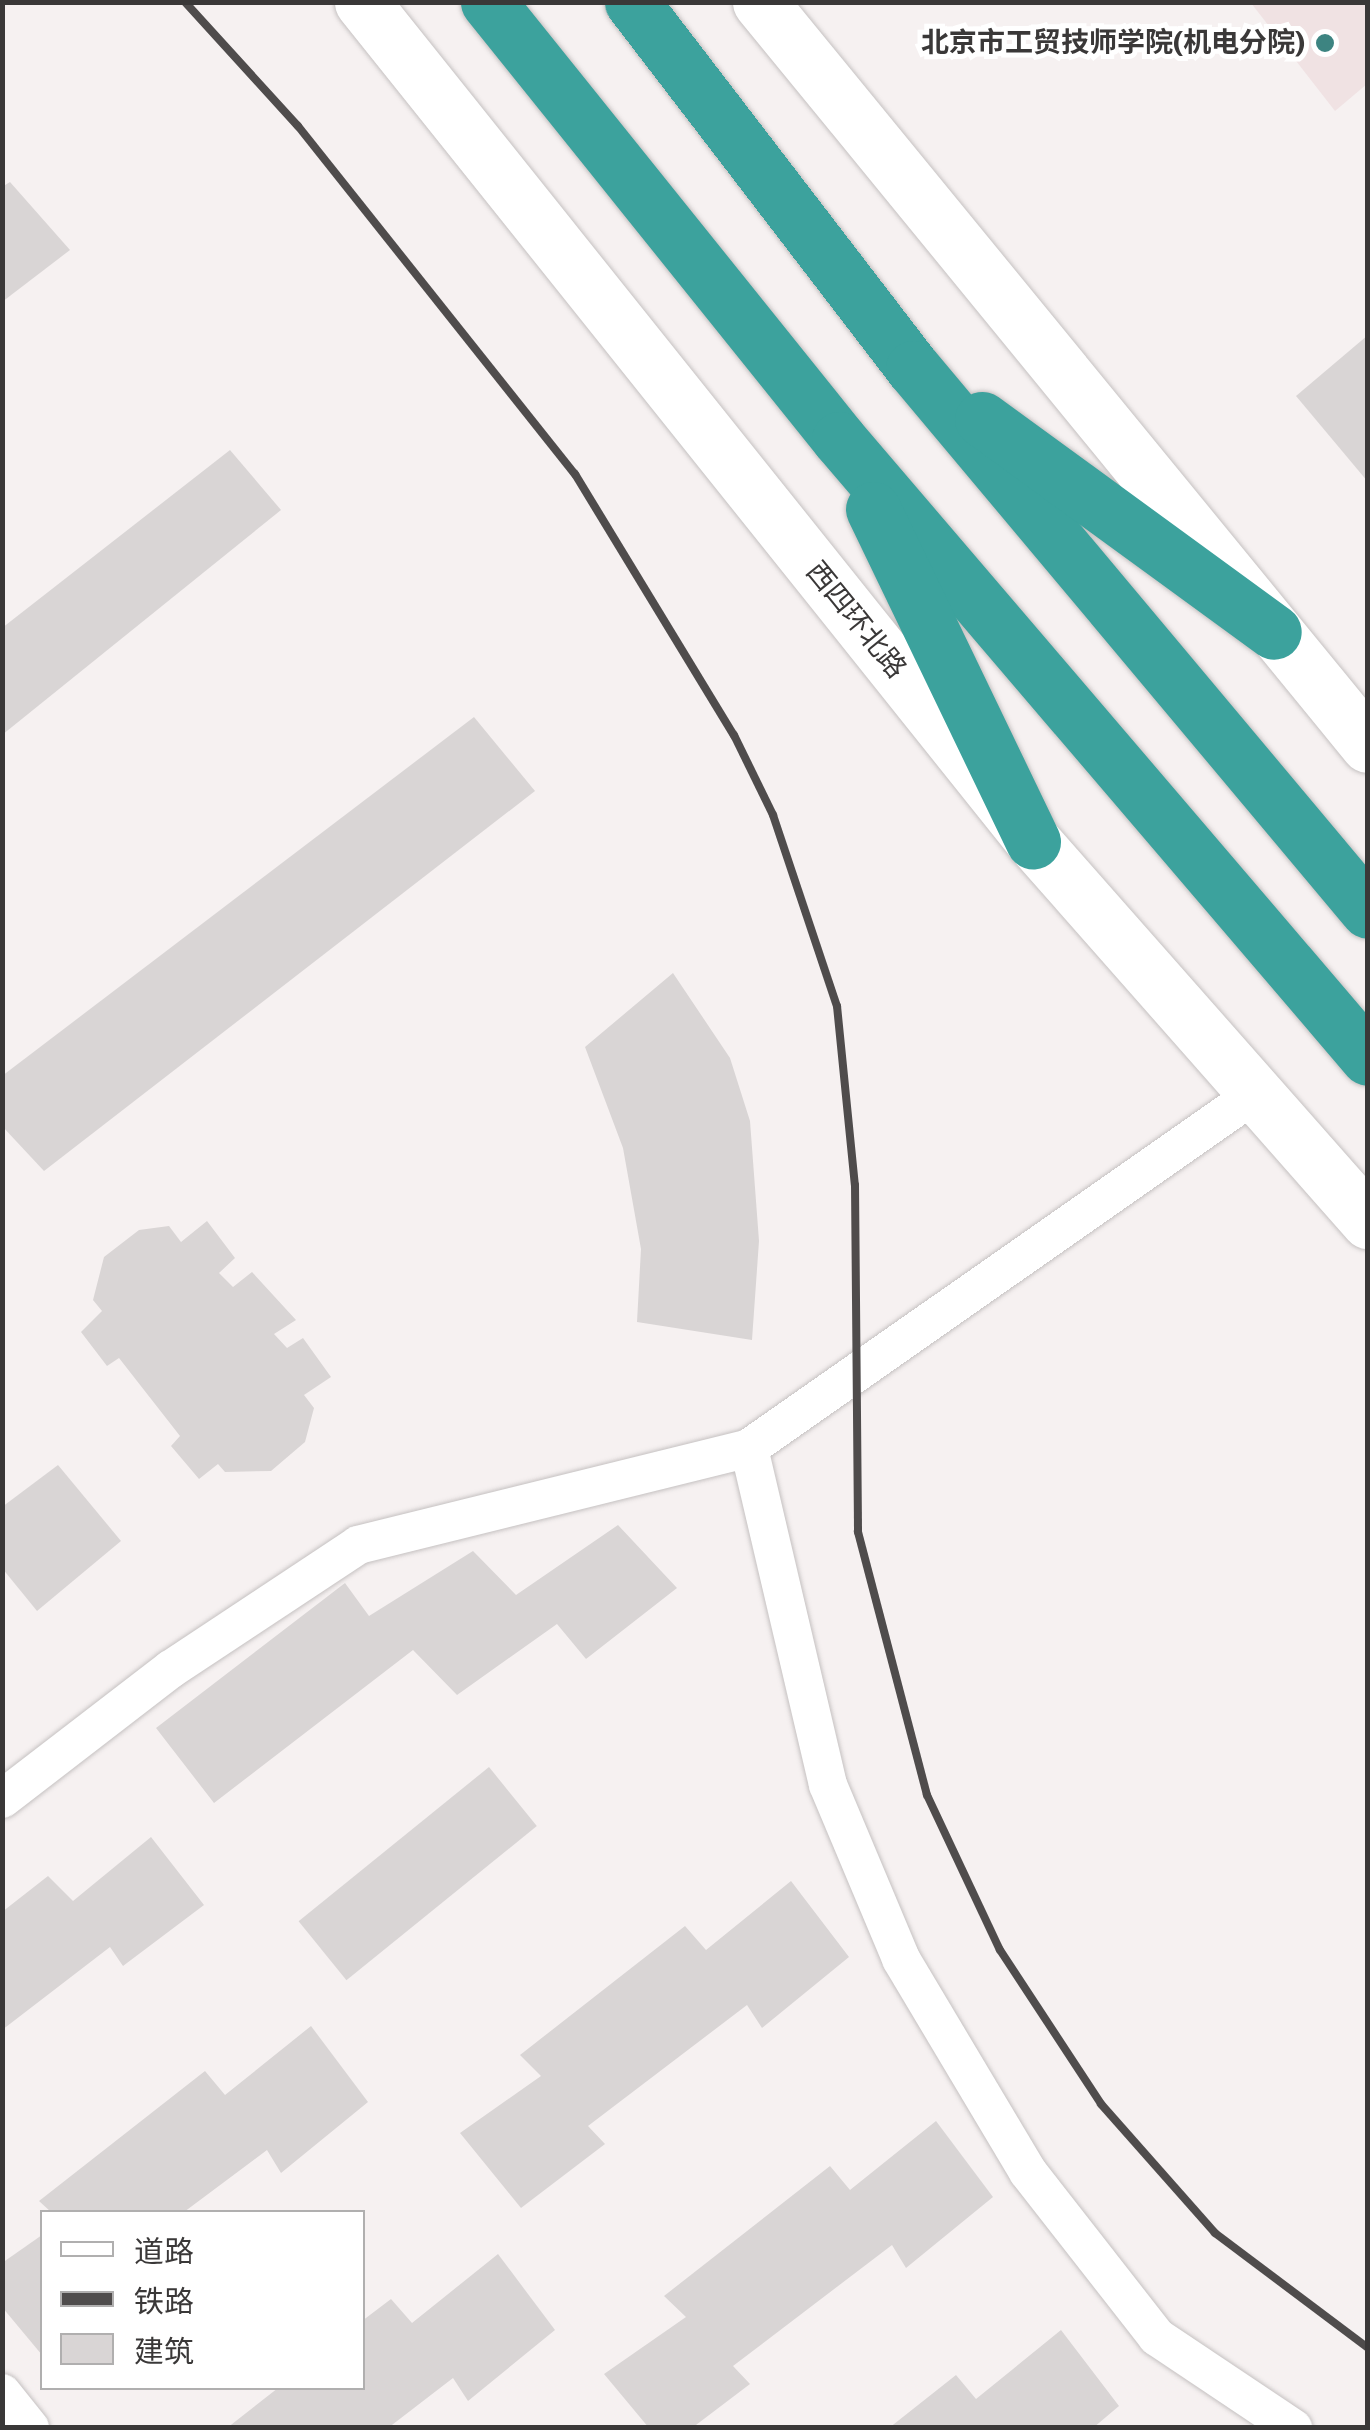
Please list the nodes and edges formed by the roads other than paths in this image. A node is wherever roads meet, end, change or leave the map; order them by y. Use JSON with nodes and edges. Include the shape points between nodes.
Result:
{"nodes":[{"id":1,"x":362,"y":2,"type":"edge"},
{"id":2,"x":488,"y":2,"type":"edge"},
{"id":3,"x":632,"y":2,"type":"edge"},
{"id":4,"x":760,"y":2,"type":"edge"},
{"id":5,"x":913,"y":368,"type":"junction"},
{"id":6,"x":839,"y":439,"type":"junction"},
{"id":7,"x":1274,"y":632,"type":"junction"},
{"id":8,"x":1368,"y":744,"type":"edge"},
{"id":9,"x":1032,"y":841,"type":"junction"},
{"id":10,"x":1368,"y":910,"type":"edge"},
{"id":11,"x":1368,"y":1058,"type":"edge"},
{"id":12,"x":1255,"y":1094,"type":"junction"},
{"id":13,"x":1368,"y":1221,"type":"edge"},
{"id":14,"x":748,"y":1448,"type":"junction"},
{"id":15,"x":2,"y":1799,"type":"edge"},
{"id":16,"x":2,"y":2393,"type":"edge"},
{"id":17,"x":30,"y":2428,"type":"edge"},
{"id":18,"x":1293,"y":2428,"type":"edge"}],
"edges":[{"from":1,"to":9,"type":"street","name":"西四环北路"},
{"from":2,"to":6,"type":"highway"},
{"from":3,"to":5,"type":"highway"},
{"from":4,"to":7,"type":"street"},
{"from":5,"to":7,"type":"highway"},
{"from":5,"to":10,"type":"highway"},
{"from":6,"to":9,"type":"highway"},
{"from":6,"to":11,"type":"highway"},
{"from":7,"to":8,"type":"street"},
{"from":9,"to":12,"type":"street","name":"西四环北路"},
{"from":12,"to":13,"type":"street","name":"西四环北路"},
{"from":12,"to":14,"type":"street"},
{"from":14,"to":15,"type":"street","via":[[358,1545],[170,1669]]},
{"from":14,"to":18,"type":"street","via":[[828,1785],[901,1960],[1028,2172],[1157,2338]]},
{"from":16,"to":17,"type":"street"}]}
